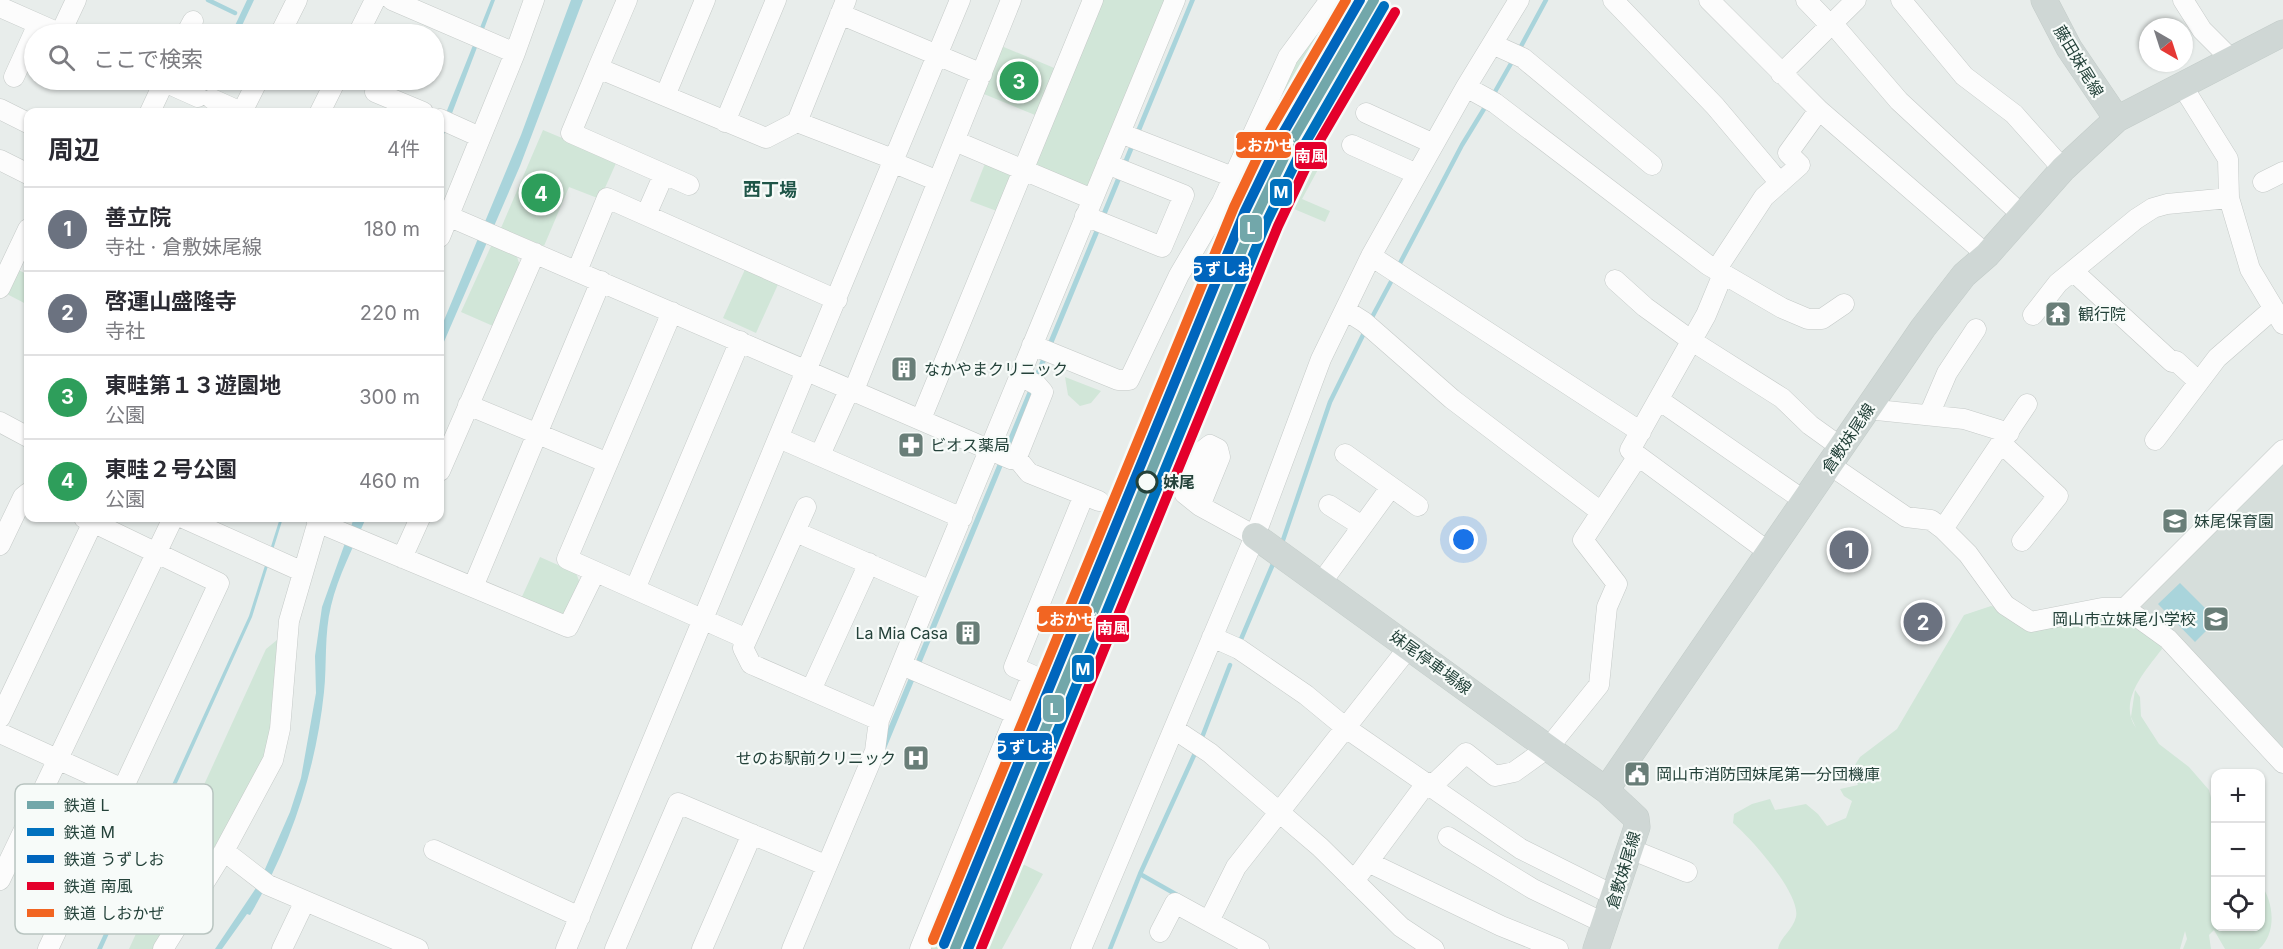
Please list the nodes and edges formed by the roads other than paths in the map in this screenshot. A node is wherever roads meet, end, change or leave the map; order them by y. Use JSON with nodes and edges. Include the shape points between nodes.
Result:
{"nodes":[{"id":1,"x":76,"y":0,"type":"edge"},
{"id":2,"x":297,"y":0,"type":"edge"},
{"id":3,"x":375,"y":0,"type":"edge"},
{"id":4,"x":392,"y":0,"type":"edge"},
{"id":5,"x":534,"y":0,"type":"edge"},
{"id":6,"x":627,"y":0,"type":"edge"},
{"id":7,"x":705,"y":0,"type":"edge"},
{"id":8,"x":776,"y":0,"type":"edge"},
{"id":9,"x":960,"y":0,"type":"edge"},
{"id":10,"x":1011,"y":0,"type":"edge"},
{"id":11,"x":1093,"y":0,"type":"edge"},
{"id":12,"x":1175,"y":0,"type":"edge"},
{"id":13,"x":1330,"y":0,"type":"edge"},
{"id":14,"x":1518,"y":0,"type":"edge"},
{"id":15,"x":1613,"y":0,"type":"edge"},
{"id":16,"x":1709,"y":0,"type":"edge"},
{"id":17,"x":1806,"y":0,"type":"edge"},
{"id":18,"x":1856,"y":0,"type":"edge"},
{"id":19,"x":1901,"y":0,"type":"edge"},
{"id":20,"x":2044,"y":0,"type":"edge"},
{"id":21,"x":2183,"y":0,"type":"edge"},
{"id":22,"x":0,"y":7,"type":"edge"},
{"id":23,"x":843,"y":7,"type":"edge"},
{"id":24,"x":38,"y":24,"type":"edge"},
{"id":25,"x":65,"y":24,"type":"edge"},
{"id":26,"x":285,"y":24,"type":"edge"},
{"id":27,"x":363,"y":24,"type":"edge"},
{"id":28,"x":1832,"y":25,"type":"junction"},
{"id":29,"x":2283,"y":33,"type":"edge"},
{"id":30,"x":1492,"y":44,"type":"junction"},
{"id":31,"x":515,"y":53,"type":"junction"},
{"id":32,"x":24,"y":55,"type":"edge"},
{"id":33,"x":941,"y":58,"type":"junction"},
{"id":34,"x":2233,"y":61,"type":"junction"},
{"id":35,"x":598,"y":68,"type":"junction"},
{"id":36,"x":982,"y":74,"type":"junction"},
{"id":37,"x":1781,"y":74,"type":"junction"},
{"id":38,"x":14,"y":77,"type":"dead end"},
{"id":39,"x":1466,"y":87,"type":"junction"},
{"id":40,"x":2183,"y":87,"type":"junction"},
{"id":41,"x":159,"y":90,"type":"edge"},
{"id":42,"x":186,"y":90,"type":"edge"},
{"id":43,"x":253,"y":90,"type":"edge"},
{"id":44,"x":331,"y":90,"type":"edge"},
{"id":45,"x":375,"y":92,"type":"dead end"},
{"id":46,"x":665,"y":96,"type":"junction"},
{"id":47,"x":152,"y":108,"type":"edge"},
{"id":48,"x":231,"y":108,"type":"edge"},
{"id":49,"x":244,"y":108,"type":"edge"},
{"id":50,"x":322,"y":108,"type":"edge"},
{"id":51,"x":413,"y":108,"type":"edge"},
{"id":52,"x":0,"y":109,"type":"edge"},
{"id":53,"x":1820,"y":110,"type":"junction"},
{"id":54,"x":1365,"y":113,"type":"dead end"},
{"id":55,"x":2117,"y":119,"type":"junction"},
{"id":56,"x":24,"y":121,"type":"edge"},
{"id":57,"x":444,"y":121,"type":"edge"},
{"id":58,"x":725,"y":122,"type":"junction"},
{"id":59,"x":797,"y":122,"type":"junction"},
{"id":60,"x":480,"y":137,"type":"junction"},
{"id":61,"x":1131,"y":137,"type":"junction"},
{"id":62,"x":955,"y":141,"type":"junction"},
{"id":63,"x":1434,"y":144,"type":"junction"},
{"id":64,"x":1352,"y":145,"type":"dead end"},
{"id":65,"x":0,"y":160,"type":"edge"},
{"id":66,"x":896,"y":163,"type":"junction"},
{"id":67,"x":1652,"y":165,"type":"dead end"},
{"id":68,"x":1023,"y":168,"type":"junction"},
{"id":69,"x":1118,"y":168,"type":"junction"},
{"id":70,"x":2063,"y":169,"type":"junction"},
{"id":71,"x":24,"y":172,"type":"edge"},
{"id":72,"x":2283,"y":172,"type":"edge"},
{"id":73,"x":664,"y":174,"type":"junction"},
{"id":74,"x":1417,"y":174,"type":"junction"},
{"id":75,"x":1233,"y":177,"type":"junction"},
{"id":76,"x":938,"y":181,"type":"junction"},
{"id":77,"x":2263,"y":182,"type":"dead end"},
{"id":78,"x":1780,"y":183,"type":"junction"},
{"id":79,"x":689,"y":185,"type":"dead end"},
{"id":80,"x":2229,"y":198,"type":"junction"},
{"id":81,"x":446,"y":208,"type":"edge"},
{"id":82,"x":646,"y":215,"type":"junction"},
{"id":83,"x":1095,"y":215,"type":"junction"},
{"id":84,"x":2022,"y":215,"type":"junction"},
{"id":85,"x":24,"y":237,"type":"edge"},
{"id":86,"x":535,"y":253,"type":"junction"},
{"id":87,"x":1988,"y":255,"type":"junction"},
{"id":88,"x":1371,"y":256,"type":"junction"},
{"id":89,"x":577,"y":271,"type":"junction"},
{"id":90,"x":2073,"y":271,"type":"junction"},
{"id":91,"x":1720,"y":272,"type":"junction"},
{"id":92,"x":1615,"y":280,"type":"dead end"},
{"id":93,"x":601,"y":281,"type":"junction"},
{"id":94,"x":0,"y":288,"type":"edge"},
{"id":95,"x":837,"y":300,"type":"junction"},
{"id":96,"x":1844,"y":304,"type":"dead end"},
{"id":97,"x":1345,"y":310,"type":"junction"},
{"id":98,"x":672,"y":312,"type":"junction"},
{"id":99,"x":2033,"y":315,"type":"dead end"},
{"id":100,"x":2278,"y":317,"type":"edge"},
{"id":101,"x":1976,"y":329,"type":"dead end"},
{"id":102,"x":740,"y":341,"type":"junction"},
{"id":103,"x":1692,"y":341,"type":"junction"},
{"id":104,"x":1032,"y":345,"type":"junction"},
{"id":105,"x":811,"y":372,"type":"junction"},
{"id":106,"x":1020,"y":376,"type":"junction"},
{"id":107,"x":2199,"y":382,"type":"junction"},
{"id":108,"x":852,"y":389,"type":"junction"},
{"id":109,"x":1659,"y":400,"type":"junction"},
{"id":110,"x":2027,"y":404,"type":"dead end"},
{"id":111,"x":468,"y":405,"type":"junction"},
{"id":112,"x":1867,"y":409,"type":"junction"},
{"id":113,"x":1929,"y":415,"type":"junction"},
{"id":114,"x":921,"y":419,"type":"junction"},
{"id":115,"x":0,"y":422,"type":"edge"},
{"id":116,"x":1641,"y":432,"type":"junction"},
{"id":117,"x":24,"y":434,"type":"edge"},
{"id":118,"x":536,"y":436,"type":"junction"},
{"id":119,"x":2005,"y":438,"type":"junction"},
{"id":120,"x":2155,"y":440,"type":"dead end"},
{"id":121,"x":788,"y":442,"type":"dead end"},
{"id":122,"x":989,"y":450,"type":"junction"},
{"id":123,"x":2283,"y":450,"type":"edge"},
{"id":124,"x":820,"y":454,"type":"junction"},
{"id":125,"x":1345,"y":454,"type":"dead end"},
{"id":126,"x":1638,"y":456,"type":"junction"},
{"id":127,"x":1836,"y":456,"type":"junction"},
{"id":128,"x":1016,"y":457,"type":"junction"},
{"id":129,"x":444,"y":462,"type":"edge"},
{"id":130,"x":608,"y":464,"type":"junction"},
{"id":131,"x":1391,"y":486,"type":"junction"},
{"id":132,"x":24,"y":496,"type":"edge"},
{"id":133,"x":1806,"y":502,"type":"junction"},
{"id":134,"x":1329,"y":505,"type":"dead end"},
{"id":135,"x":1200,"y":506,"type":"dead end"},
{"id":136,"x":1418,"y":506,"type":"dead end"},
{"id":137,"x":806,"y":507,"type":"dead end"},
{"id":138,"x":1601,"y":512,"type":"junction"},
{"id":139,"x":962,"y":518,"type":"junction"},
{"id":140,"x":87,"y":522,"type":"edge"},
{"id":141,"x":92,"y":522,"type":"edge"},
{"id":142,"x":171,"y":522,"type":"edge"},
{"id":143,"x":192,"y":522,"type":"edge"},
{"id":144,"x":317,"y":522,"type":"edge"},
{"id":145,"x":322,"y":522,"type":"edge"},
{"id":146,"x":418,"y":522,"type":"edge"},
{"id":147,"x":1362,"y":526,"type":"junction"},
{"id":148,"x":1943,"y":529,"type":"junction"},
{"id":149,"x":796,"y":532,"type":"junction"},
{"id":150,"x":1255,"y":536,"type":"junction"},
{"id":151,"x":2022,"y":540,"type":"dead end"},
{"id":152,"x":0,"y":545,"type":"edge"},
{"id":153,"x":155,"y":553,"type":"junction"},
{"id":154,"x":1770,"y":553,"type":"junction"},
{"id":155,"x":402,"y":558,"type":"junction"},
{"id":156,"x":868,"y":563,"type":"junction"},
{"id":157,"x":301,"y":571,"type":"junction"},
{"id":158,"x":595,"y":572,"type":"junction"},
{"id":159,"x":1321,"y":583,"type":"junction"},
{"id":160,"x":473,"y":587,"type":"junction"},
{"id":161,"x":635,"y":589,"type":"junction"},
{"id":162,"x":931,"y":591,"type":"junction"},
{"id":163,"x":2125,"y":608,"type":"junction"},
{"id":164,"x":708,"y":621,"type":"junction"},
{"id":165,"x":1212,"y":637,"type":"junction"},
{"id":166,"x":747,"y":639,"type":"junction"},
{"id":167,"x":1409,"y":647,"type":"junction"},
{"id":168,"x":910,"y":669,"type":"junction"},
{"id":169,"x":811,"y":690,"type":"junction"},
{"id":170,"x":1016,"y":714,"type":"junction"},
{"id":171,"x":0,"y":718,"type":"edge"},
{"id":172,"x":879,"y":720,"type":"junction"},
{"id":173,"x":1346,"y":728,"type":"junction"},
{"id":174,"x":1174,"y":729,"type":"junction"},
{"id":175,"x":0,"y":733,"type":"edge"},
{"id":176,"x":1549,"y":747,"type":"junction"},
{"id":177,"x":58,"y":758,"type":"junction"},
{"id":178,"x":2283,"y":763,"type":"edge"},
{"id":179,"x":46,"y":784,"type":"edge"},
{"id":180,"x":113,"y":784,"type":"edge"},
{"id":181,"x":125,"y":784,"type":"edge"},
{"id":182,"x":1425,"y":784,"type":"junction"},
{"id":183,"x":1606,"y":790,"type":"junction"},
{"id":184,"x":1279,"y":814,"type":"junction"},
{"id":185,"x":752,"y":834,"type":"junction"},
{"id":186,"x":1448,"y":837,"type":"dead end"},
{"id":187,"x":15,"y":848,"type":"edge"},
{"id":188,"x":1630,"y":849,"type":"junction"},
{"id":189,"x":434,"y":850,"type":"dead end"},
{"id":190,"x":224,"y":851,"type":"junction"},
{"id":191,"x":1368,"y":862,"type":"junction"},
{"id":192,"x":825,"y":865,"type":"junction"},
{"id":193,"x":213,"y":869,"type":"edge"},
{"id":194,"x":1687,"y":872,"type":"dead end"},
{"id":195,"x":0,"y":880,"type":"edge"},
{"id":196,"x":1354,"y":881,"type":"junction"},
{"id":197,"x":1615,"y":896,"type":"junction"},
{"id":198,"x":305,"y":902,"type":"junction"},
{"id":199,"x":580,"y":917,"type":"junction"},
{"id":200,"x":1212,"y":917,"type":"junction"},
{"id":201,"x":1606,"y":924,"type":"junction"},
{"id":202,"x":1160,"y":932,"type":"dead end"},
{"id":203,"x":55,"y":934,"type":"edge"},
{"id":204,"x":173,"y":934,"type":"edge"},
{"id":205,"x":48,"y":949,"type":"edge"},
{"id":206,"x":164,"y":949,"type":"edge"},
{"id":207,"x":282,"y":949,"type":"edge"},
{"id":208,"x":418,"y":949,"type":"edge"},
{"id":209,"x":566,"y":949,"type":"edge"},
{"id":210,"x":615,"y":949,"type":"edge"},
{"id":211,"x":702,"y":949,"type":"edge"},
{"id":212,"x":792,"y":949,"type":"edge"},
{"id":213,"x":920,"y":949,"type":"edge"},
{"id":214,"x":1081,"y":949,"type":"edge"},
{"id":215,"x":1259,"y":949,"type":"edge"},
{"id":216,"x":1434,"y":949,"type":"edge"},
{"id":217,"x":1558,"y":949,"type":"edge"},
{"id":218,"x":1596,"y":949,"type":"edge"}],
"edges":[{"from":1,"to":25,"type":"street"},
{"from":2,"to":26,"type":"street"},
{"from":3,"to":27,"type":"street"},
{"from":4,"to":31,"type":"street"},
{"from":5,"to":31,"type":"street"},
{"from":6,"to":35,"type":"street"},
{"from":7,"to":46,"type":"street"},
{"from":8,"to":58,"type":"street"},
{"from":9,"to":33,"type":"street"},
{"from":10,"to":36,"type":"street"},
{"from":11,"to":68,"type":"street"},
{"from":12,"to":61,"type":"street"},
{"from":13,"to":75,"type":"street","via":[[1288,57]]},
{"from":14,"to":30,"type":"street"},
{"from":15,"to":78,"type":"street","via":[[1715,106]]},
{"from":16,"to":37,"type":"street"},
{"from":17,"to":28,"type":"street"},
{"from":18,"to":28,"type":"street"},
{"from":19,"to":70,"type":"street","via":[[1965,76],[2014,114]]},
{"from":20,"to":55,"type":"main road","name":"藤田妹尾線","via":[[2069,48]]},
{"from":21,"to":34,"type":"street","via":[[2202,30]]},
{"from":22,"to":24,"type":"street"},
{"from":23,"to":33,"type":"street"},
{"from":23,"to":59,"type":"street"},
{"from":28,"to":37,"type":"street"},
{"from":28,"to":84,"type":"street","via":[[1899,101]]},
{"from":29,"to":34,"type":"main road","name":"倉敷妹尾線"},
{"from":30,"to":39,"type":"street"},
{"from":30,"to":67,"type":"street","via":[[1516,54]]},
{"from":31,"to":60,"type":"street"},
{"from":32,"to":38,"type":"street"},
{"from":33,"to":36,"type":"street"},
{"from":33,"to":66,"type":"street"},
{"from":34,"to":40,"type":"main road","name":"倉敷妹尾線"},
{"from":35,"to":46,"type":"street"},
{"from":35,"to":73,"type":"street","via":[[571,133]]},
{"from":36,"to":62,"type":"street"},
{"from":37,"to":53,"type":"street"},
{"from":39,"to":63,"type":"street"},
{"from":39,"to":91,"type":"street","via":[[1491,101]]},
{"from":40,"to":55,"type":"main road","name":"倉敷妹尾線"},
{"from":40,"to":80,"type":"street","via":[[2228,159]]},
{"from":41,"to":47,"type":"street"},
{"from":42,"to":48,"type":"street"},
{"from":43,"to":49,"type":"street"},
{"from":44,"to":50,"type":"street"},
{"from":45,"to":51,"type":"street"},
{"from":46,"to":58,"type":"street"},
{"from":52,"to":56,"type":"street"},
{"from":53,"to":78,"type":"street","via":[[1788,153],[1800,165]]},
{"from":53,"to":87,"type":"street"},
{"from":54,"to":63,"type":"street"},
{"from":55,"to":70,"type":"main road","name":"倉敷妹尾線"},
{"from":57,"to":60,"type":"street"},
{"from":58,"to":59,"type":"street","via":[[766,138]]},
{"from":59,"to":66,"type":"street"},
{"from":60,"to":81,"type":"street"},
{"from":61,"to":69,"type":"street"},
{"from":61,"to":75,"type":"street"},
{"from":62,"to":68,"type":"street"},
{"from":62,"to":76,"type":"street"},
{"from":63,"to":74,"type":"street"},
{"from":64,"to":74,"type":"street"},
{"from":65,"to":71,"type":"street"},
{"from":66,"to":76,"type":"street"},
{"from":66,"to":95,"type":"street"},
{"from":68,"to":83,"type":"street"},
{"from":68,"to":114,"type":"street"},
{"from":69,"to":83,"type":"street"},
{"from":69,"to":83,"type":"street","via":[[1184,195],[1162,247]]},
{"from":70,"to":84,"type":"main road","name":"倉敷妹尾線"},
{"from":72,"to":77,"type":"street"},
{"from":73,"to":79,"type":"street"},
{"from":73,"to":82,"type":"street"},
{"from":74,"to":88,"type":"street"},
{"from":75,"to":104,"type":"street","via":[[1209,228],[1179,275],[1129,380],[1118,380]]},
{"from":76,"to":108,"type":"street"},
{"from":78,"to":91,"type":"street","via":[[1764,197]]},
{"from":80,"to":90,"type":"street","via":[[2153,208]]},
{"from":80,"to":100,"type":"street","via":[[2250,269]]},
{"from":81,"to":86,"type":"street","via":[[485,232]]},
{"from":82,"to":89,"type":"street","via":[[607,198]]},
{"from":82,"to":95,"type":"street"},
{"from":83,"to":104,"type":"street"},
{"from":84,"to":87,"type":"main road","name":"倉敷妹尾線"},
{"from":85,"to":94,"type":"street"},
{"from":86,"to":89,"type":"street"},
{"from":86,"to":111,"type":"street"},
{"from":87,"to":112,"type":"main road","name":"倉敷妹尾線","via":[[1964,275]]},
{"from":88,"to":97,"type":"street"},
{"from":88,"to":116,"type":"street"},
{"from":89,"to":93,"type":"street"},
{"from":90,"to":99,"type":"street","via":[[2058,283]]},
{"from":90,"to":107,"type":"street"},
{"from":91,"to":96,"type":"street","via":[[1808,319],[1822,318]]},
{"from":91,"to":103,"type":"street"},
{"from":92,"to":103,"type":"street"},
{"from":93,"to":98,"type":"street"},
{"from":93,"to":118,"type":"street"},
{"from":95,"to":105,"type":"street"},
{"from":97,"to":138,"type":"street","via":[[1452,399]]},
{"from":97,"to":150,"type":"street","via":[[1321,359]]},
{"from":98,"to":102,"type":"street"},
{"from":98,"to":130,"type":"street"},
{"from":100,"to":107,"type":"street","via":[[2217,358]]},
{"from":101,"to":113,"type":"street","via":[[1947,373]]},
{"from":102,"to":105,"type":"street"},
{"from":102,"to":161,"type":"street"},
{"from":103,"to":109,"type":"street"},
{"from":103,"to":127,"type":"street","via":[[1782,398]]},
{"from":104,"to":106,"type":"street"},
{"from":105,"to":108,"type":"street"},
{"from":105,"to":164,"type":"street"},
{"from":106,"to":122,"type":"street"},
{"from":106,"to":128,"type":"street","via":[[1043,392]]},
{"from":107,"to":120,"type":"street"},
{"from":108,"to":114,"type":"street"},
{"from":108,"to":124,"type":"street"},
{"from":109,"to":116,"type":"street"},
{"from":109,"to":133,"type":"street"},
{"from":110,"to":119,"type":"street"},
{"from":111,"to":118,"type":"street"},
{"from":111,"to":129,"type":"street"},
{"from":112,"to":113,"type":"street"},
{"from":112,"to":127,"type":"main road","name":"倉敷妹尾線"},
{"from":113,"to":119,"type":"street","via":[[1964,419]]},
{"from":114,"to":122,"type":"street"},
{"from":115,"to":117,"type":"street"},
{"from":116,"to":126,"type":"street","via":[[1630,450]]},
{"from":118,"to":130,"type":"street"},
{"from":118,"to":160,"type":"street"},
{"from":119,"to":148,"type":"street"},
{"from":119,"to":151,"type":"street","via":[[2058,496]]},
{"from":121,"to":124,"type":"street"},
{"from":122,"to":128,"type":"street","via":[[1011,459]]},
{"from":122,"to":139,"type":"street"},
{"from":123,"to":163,"type":"street"},
{"from":124,"to":139,"type":"street"},
{"from":125,"to":131,"type":"street"},
{"from":126,"to":138,"type":"street"},
{"from":126,"to":154,"type":"street"},
{"from":127,"to":133,"type":"main road","name":"倉敷妹尾線"},
{"from":127,"to":148,"type":"street","via":[[1905,517],[1931,520]]},
{"from":128,"to":170,"type":"street","via":[[1029,473],[1091,498],[1014,667],[1032,675]]},
{"from":130,"to":158,"type":"street","via":[[567,558]]},
{"from":131,"to":136,"type":"street"},
{"from":131,"to":147,"type":"street"},
{"from":132,"to":152,"type":"street"},
{"from":133,"to":154,"type":"main road","name":"倉敷妹尾線"},
{"from":134,"to":147,"type":"street"},
{"from":135,"to":150,"type":"street"},
{"from":137,"to":149,"type":"street"},
{"from":138,"to":176,"type":"street","via":[[1583,540],[1617,584],[1607,608],[1599,685]]},
{"from":139,"to":162,"type":"street"},
{"from":140,"to":171,"type":"street"},
{"from":141,"to":153,"type":"street"},
{"from":142,"to":153,"type":"street"},
{"from":143,"to":157,"type":"street"},
{"from":144,"to":157,"type":"street"},
{"from":145,"to":155,"type":"street"},
{"from":146,"to":155,"type":"street"},
{"from":147,"to":159,"type":"street"},
{"from":148,"to":163,"type":"street","via":[[1968,554],[2005,605],[2021,618],[2031,622],[2102,608]]},
{"from":149,"to":156,"type":"street"},
{"from":149,"to":166,"type":"street"},
{"from":150,"to":159,"type":"main road","name":"妹尾停車場線"},
{"from":150,"to":165,"type":"street"},
{"from":153,"to":177,"type":"street"},
{"from":153,"to":181,"type":"street","via":[[219,583]]},
{"from":154,"to":183,"type":"main road","name":"倉敷妹尾線"},
{"from":155,"to":160,"type":"street"},
{"from":156,"to":162,"type":"street"},
{"from":156,"to":169,"type":"street"},
{"from":157,"to":190,"type":"street","via":[[289,621],[280,729],[273,760]]},
{"from":158,"to":160,"type":"street","via":[[568,627]]},
{"from":158,"to":161,"type":"street"},
{"from":159,"to":167,"type":"main road","name":"妹尾停車場線"},
{"from":161,"to":164,"type":"street"},
{"from":162,"to":168,"type":"street"},
{"from":163,"to":178,"type":"street","via":[[2168,639]]},
{"from":164,"to":166,"type":"street"},
{"from":164,"to":199,"type":"street"},
{"from":165,"to":173,"type":"street","via":[[1239,649],[1306,694]]},
{"from":165,"to":174,"type":"street"},
{"from":166,"to":169,"type":"street","via":[[743,648],[751,664]]},
{"from":167,"to":173,"type":"street"},
{"from":167,"to":176,"type":"main road","name":"妹尾停車場線"},
{"from":168,"to":170,"type":"street"},
{"from":168,"to":172,"type":"street"},
{"from":169,"to":172,"type":"street"},
{"from":170,"to":213,"type":"street"},
{"from":172,"to":192,"type":"street","via":[[875,751]]},
{"from":173,"to":182,"type":"street"},
{"from":173,"to":184,"type":"street"},
{"from":174,"to":184,"type":"street","via":[[1199,744]]},
{"from":174,"to":214,"type":"street"},
{"from":175,"to":177,"type":"street"},
{"from":176,"to":182,"type":"street","via":[[1514,772],[1495,776],[1466,753],[1437,781]]},
{"from":176,"to":183,"type":"main road","name":"妹尾停車場線"},
{"from":177,"to":179,"type":"street"},
{"from":177,"to":180,"type":"street"},
{"from":182,"to":191,"type":"street"},
{"from":182,"to":197,"type":"street","via":[[1521,849]]},
{"from":183,"to":188,"type":"main road","name":"倉敷妹尾線","via":[[1636,818]]},
{"from":184,"to":196,"type":"street"},
{"from":184,"to":200,"type":"street","via":[[1236,867]]},
{"from":185,"to":192,"type":"street"},
{"from":185,"to":210,"type":"street","via":[[678,803]]},
{"from":185,"to":211,"type":"street"},
{"from":186,"to":201,"type":"street","via":[[1533,890]]},
{"from":187,"to":195,"type":"street"},
{"from":188,"to":194,"type":"street"},
{"from":188,"to":197,"type":"main road","name":"倉敷妹尾線"},
{"from":189,"to":199,"type":"street"},
{"from":190,"to":193,"type":"street"},
{"from":190,"to":198,"type":"street","via":[[263,881]]},
{"from":191,"to":196,"type":"street"},
{"from":191,"to":217,"type":"street"},
{"from":192,"to":212,"type":"street"},
{"from":196,"to":216,"type":"street","via":[[1401,927]]},
{"from":197,"to":201,"type":"main road","name":"倉敷妹尾線"},
{"from":198,"to":207,"type":"street"},
{"from":198,"to":208,"type":"street"},
{"from":199,"to":209,"type":"street"},
{"from":200,"to":202,"type":"street","via":[[1175,903]]},
{"from":200,"to":215,"type":"street"},
{"from":201,"to":218,"type":"main road","name":"倉敷妹尾線"},
{"from":203,"to":205,"type":"street"},
{"from":204,"to":206,"type":"street"}]}
